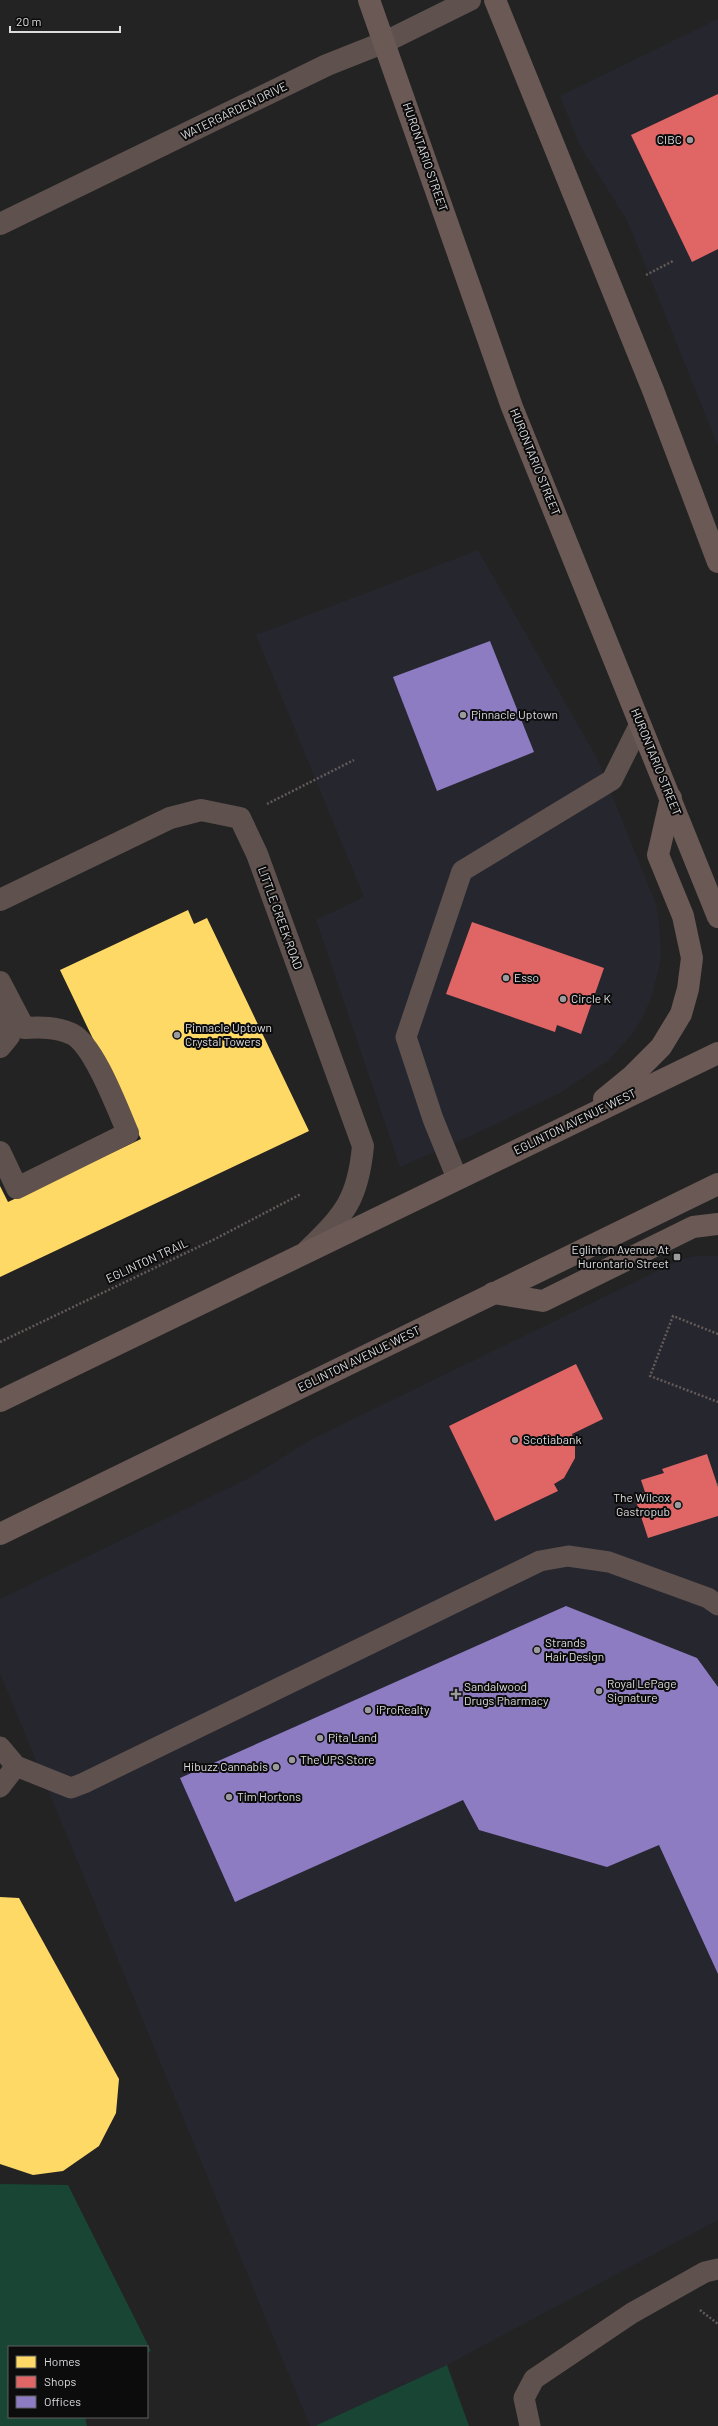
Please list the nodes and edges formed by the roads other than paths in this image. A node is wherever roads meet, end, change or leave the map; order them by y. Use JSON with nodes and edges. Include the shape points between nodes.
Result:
{"nodes":[{"id":1,"x":369,"y":0,"type":"edge"},
{"id":2,"x":470,"y":0,"type":"edge"},
{"id":3,"x":495,"y":0,"type":"edge"},
{"id":4,"x":385,"y":42,"type":"junction"},
{"id":5,"x":0,"y":224,"type":"edge"},
{"id":6,"x":718,"y":562,"type":"edge"},
{"id":7,"x":640,"y":724,"type":"junction"},
{"id":8,"x":671,"y":798,"type":"junction"},
{"id":9,"x":0,"y":900,"type":"edge"},
{"id":10,"x":718,"y":917,"type":"edge"},
{"id":11,"x":0,"y":982,"type":"edge"},
{"id":12,"x":0,"y":1016,"type":"edge"},
{"id":13,"x":0,"y":1047,"type":"edge"},
{"id":14,"x":718,"y":1052,"type":"edge"},
{"id":15,"x":576,"y":1122,"type":"junction"},
{"id":16,"x":0,"y":1152,"type":"edge"},
{"id":17,"x":456,"y":1178,"type":"junction"},
{"id":18,"x":718,"y":1184,"type":"edge"},
{"id":19,"x":718,"y":1224,"type":"edge"},
{"id":20,"x":306,"y":1253,"type":"junction"},
{"id":21,"x":493,"y":1293,"type":"junction"},
{"id":22,"x":0,"y":1401,"type":"edge"},
{"id":23,"x":0,"y":1534,"type":"edge"},
{"id":24,"x":718,"y":1605,"type":"edge"},
{"id":25,"x":0,"y":1747,"type":"edge"},
{"id":26,"x":16,"y":1766,"type":"junction"},
{"id":27,"x":0,"y":1787,"type":"edge"},
{"id":28,"x":718,"y":2269,"type":"edge"},
{"id":29,"x":530,"y":2426,"type":"edge"}],
"edges":[{"from":1,"to":4,"type":"main road","name":"HURONTARIO STREET"},
{"from":2,"to":4,"type":"street","name":"WATERGARDEN DRIVE"},
{"from":3,"to":6,"type":"main road","via":[[653,390]]},
{"from":4,"to":5,"type":"street","name":"WATERGARDEN DRIVE","via":[[327,65]]},
{"from":4,"to":7,"type":"main road","name":"HURONTARIO STREET","via":[[512,407]]},
{"from":7,"to":8,"type":"main road","name":"HURONTARIO STREET"},
{"from":7,"to":17,"type":"lane","via":[[612,780],[462,871],[406,1037]]},
{"from":8,"to":10,"type":"main road","name":"HURONTARIO STREET"},
{"from":8,"to":15,"type":"main road","via":[[658,855],[683,916],[692,958],[688,989],[680,1014],[661,1047],[632,1076]]},
{"from":9,"to":20,"type":"street","name":"LITTLE CREEK ROAD","via":[[170,818],[201,810],[240,818],[256,854],[363,1146],[355,1191],[346,1209]]},
{"from":11,"to":16,"type":"street","via":[[24,1028],[50,1027],[74,1035],[88,1050],[128,1133],[17,1188]]},
{"from":12,"to":13,"type":"street","via":[[9,1036]]},
{"from":14,"to":15,"type":"main road","name":"EGLINTON AVENUE WEST"},
{"from":15,"to":17,"type":"main road","name":"EGLINTON AVENUE WEST"},
{"from":17,"to":20,"type":"main road","name":"EGLINTON AVENUE WEST"},
{"from":18,"to":21,"type":"main road","name":"EGLINTON AVENUE WEST"},
{"from":19,"to":21,"type":"main road","via":[[693,1227],[543,1301]]},
{"from":20,"to":22,"type":"main road","name":"EGLINTON AVENUE WEST"},
{"from":21,"to":23,"type":"main road","name":"EGLINTON AVENUE WEST"},
{"from":24,"to":26,"type":"lane","via":[[708,1598],[609,1562],[568,1556],[540,1561],[84,1784],[71,1788]]},
{"from":25,"to":26,"type":"lane"},
{"from":26,"to":27,"type":"lane"},
{"from":28,"to":29,"type":"lane","via":[[705,2272],[632,2312],[534,2379],[524,2398]]}]}
